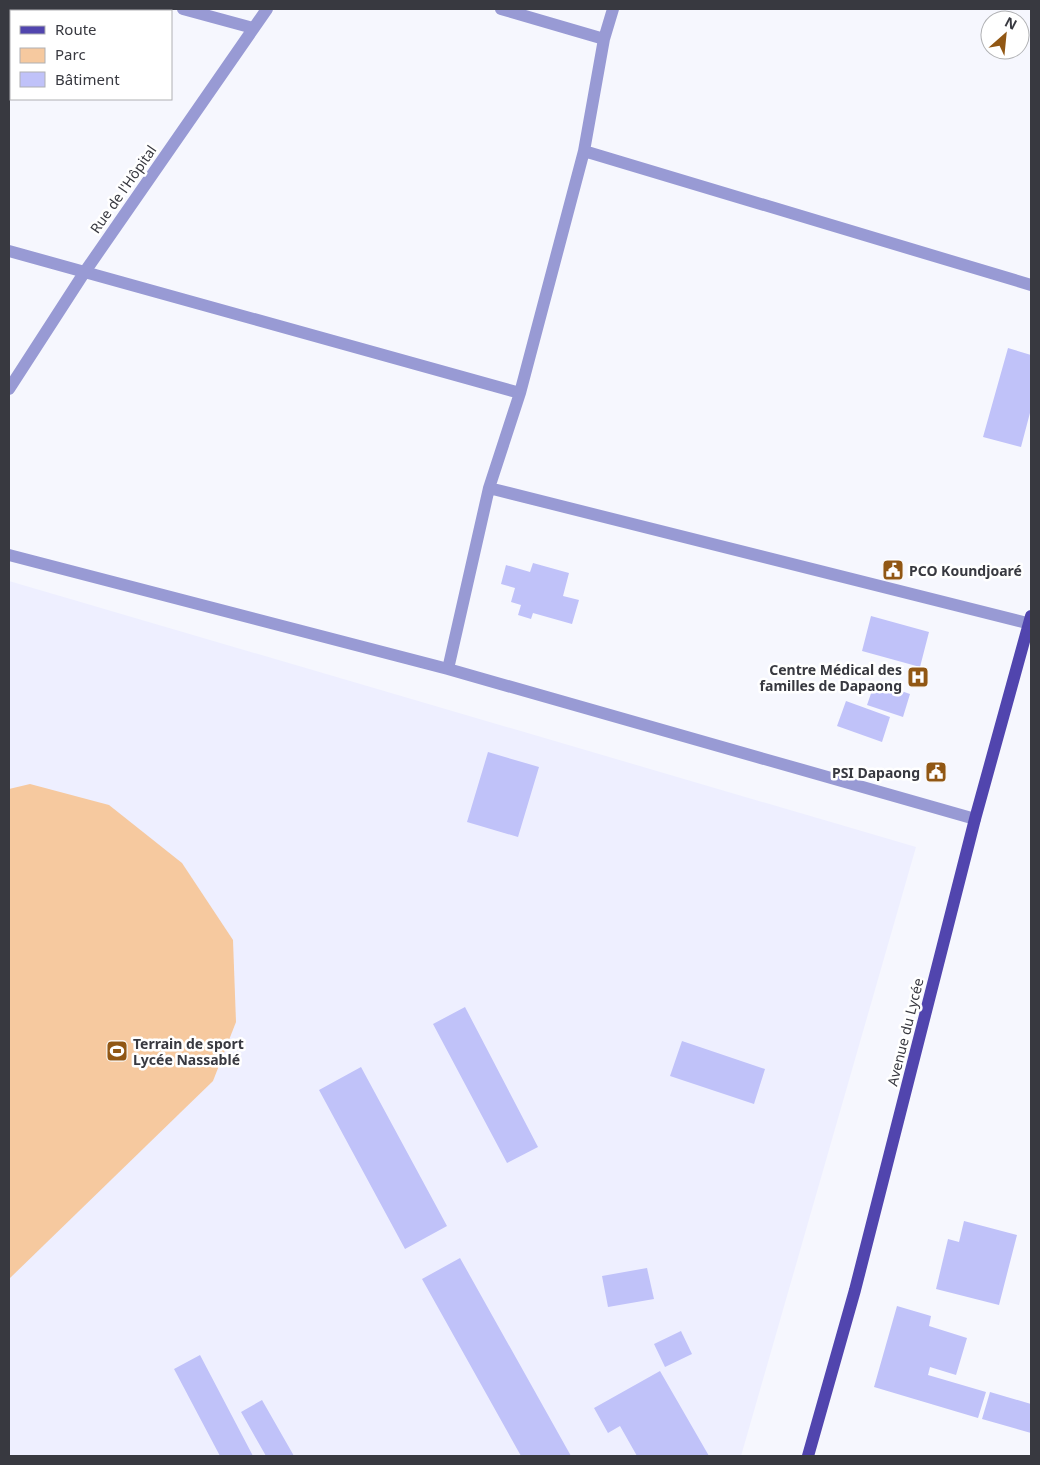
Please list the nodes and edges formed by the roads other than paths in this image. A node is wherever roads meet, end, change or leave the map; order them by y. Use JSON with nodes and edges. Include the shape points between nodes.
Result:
{"nodes":[{"id":1,"x":183,"y":9,"type":"edge"},
{"id":2,"x":267,"y":9,"type":"edge"},
{"id":3,"x":501,"y":9,"type":"edge"},
{"id":4,"x":613,"y":9,"type":"edge"},
{"id":5,"x":253,"y":28,"type":"junction"},
{"id":6,"x":604,"y":39,"type":"junction"},
{"id":7,"x":584,"y":151,"type":"junction"},
{"id":8,"x":9,"y":251,"type":"edge"},
{"id":9,"x":84,"y":273,"type":"junction"},
{"id":10,"x":1031,"y":285,"type":"edge"},
{"id":11,"x":9,"y":389,"type":"edge"},
{"id":12,"x":520,"y":393,"type":"junction"},
{"id":13,"x":489,"y":488,"type":"junction"},
{"id":14,"x":9,"y":555,"type":"edge"},
{"id":15,"x":1030,"y":621,"type":"edge"},
{"id":16,"x":448,"y":669,"type":"junction"},
{"id":17,"x":975,"y":819,"type":"junction"},
{"id":18,"x":808,"y":1456,"type":"edge"}],
"edges":[{"from":1,"to":5,"type":"street"},
{"from":2,"to":5,"type":"street","name":"Rue de l'Hôpital"},
{"from":3,"to":6,"type":"street"},
{"from":4,"to":6,"type":"street"},
{"from":5,"to":9,"type":"street","name":"Rue de l'Hôpital"},
{"from":6,"to":7,"type":"street"},
{"from":7,"to":10,"type":"street"},
{"from":7,"to":12,"type":"street"},
{"from":8,"to":9,"type":"street"},
{"from":9,"to":11,"type":"street","name":"Rue de l'Hôpital"},
{"from":9,"to":12,"type":"street"},
{"from":12,"to":13,"type":"street"},
{"from":13,"to":15,"type":"street"},
{"from":13,"to":16,"type":"street"},
{"from":14,"to":16,"type":"street"},
{"from":15,"to":17,"type":"main road","name":"Avenue du Lycée"},
{"from":16,"to":17,"type":"street"},
{"from":17,"to":18,"type":"main road","name":"Avenue du Lycée","via":[[855,1290]]}]}
